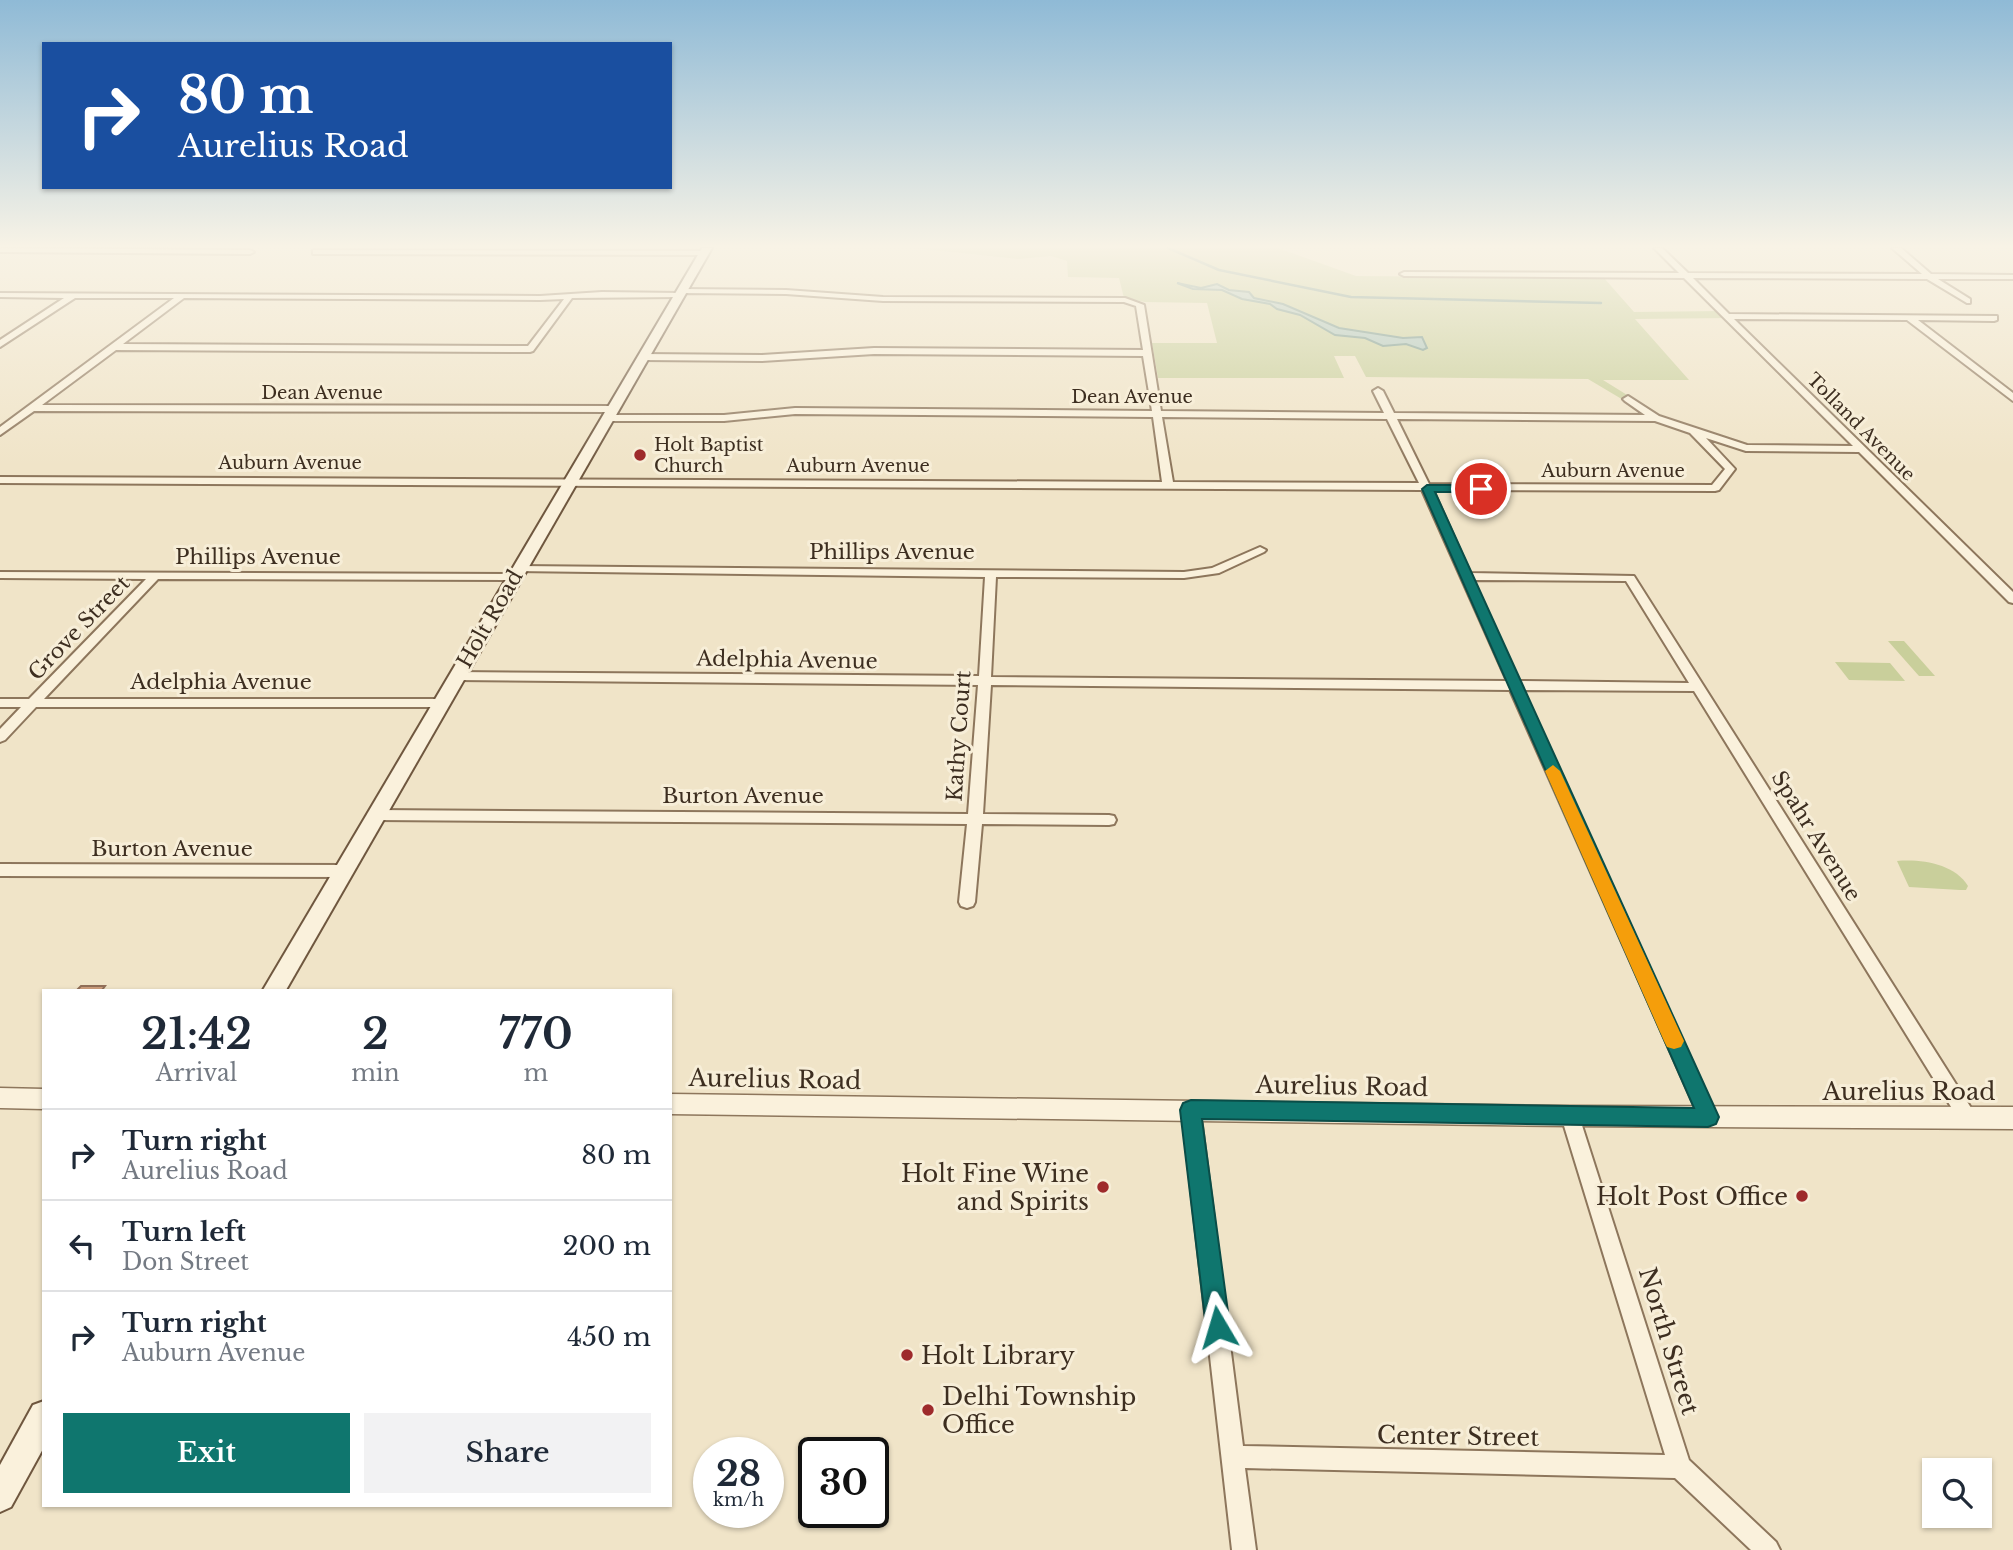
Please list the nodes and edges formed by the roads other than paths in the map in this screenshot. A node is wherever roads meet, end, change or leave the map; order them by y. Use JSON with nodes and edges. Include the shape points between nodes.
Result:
{"nodes":[{"id":1,"x":36,"y":320,"type":"edge"},
{"id":2,"x":149,"y":320,"type":"edge"},
{"id":3,"x":552,"y":320,"type":"edge"},
{"id":4,"x":664,"y":320,"type":"edge"},
{"id":5,"x":1143,"y":320,"type":"edge"},
{"id":6,"x":1730,"y":320,"type":"edge"},
{"id":7,"x":1913,"y":320,"type":"edge"},
{"id":8,"x":0,"y":344,"type":"edge"},
{"id":9,"x":113,"y":347,"type":"junction"},
{"id":10,"x":1147,"y":353,"type":"junction"},
{"id":11,"x":643,"y":357,"type":"junction"},
{"id":12,"x":1378,"y":391,"type":"dead end"},
{"id":13,"x":2013,"y":398,"type":"edge"},
{"id":14,"x":1628,"y":400,"type":"dead end"},
{"id":15,"x":32,"y":408,"type":"junction"},
{"id":16,"x":1157,"y":413,"type":"junction"},
{"id":17,"x":611,"y":414,"type":"junction"},
{"id":18,"x":1390,"y":414,"type":"junction"},
{"id":19,"x":1656,"y":418,"type":"junction"},
{"id":20,"x":1694,"y":431,"type":"junction"},
{"id":21,"x":0,"y":432,"type":"edge"},
{"id":22,"x":1746,"y":448,"type":"junction"},
{"id":23,"x":1861,"y":449,"type":"junction"},
{"id":24,"x":1730,"y":469,"type":"junction"},
{"id":25,"x":0,"y":480,"type":"edge"},
{"id":26,"x":571,"y":481,"type":"junction"},
{"id":27,"x":1168,"y":486,"type":"junction"},
{"id":28,"x":1427,"y":489,"type":"junction"},
{"id":29,"x":1260,"y":550,"type":"dead end"},
{"id":30,"x":991,"y":572,"type":"junction"},
{"id":31,"x":517,"y":573,"type":"junction"},
{"id":32,"x":0,"y":575,"type":"edge"},
{"id":33,"x":155,"y":576,"type":"junction"},
{"id":34,"x":1465,"y":576,"type":"junction"},
{"id":35,"x":2011,"y":594,"type":"edge"},
{"id":36,"x":457,"y":676,"type":"junction"},
{"id":37,"x":984,"y":683,"type":"junction"},
{"id":38,"x":1699,"y":687,"type":"junction"},
{"id":39,"x":1515,"y":688,"type":"junction"},
{"id":40,"x":0,"y":703,"type":"edge"},
{"id":41,"x":33,"y":703,"type":"junction"},
{"id":42,"x":441,"y":703,"type":"junction"},
{"id":43,"x":0,"y":737,"type":"edge"},
{"id":44,"x":377,"y":815,"type":"junction"},
{"id":45,"x":973,"y":818,"type":"junction"},
{"id":46,"x":1109,"y":820,"type":"dead end"},
{"id":47,"x":0,"y":870,"type":"edge"},
{"id":48,"x":344,"y":871,"type":"junction"},
{"id":49,"x":967,"y":902,"type":"dead end"},
{"id":50,"x":275,"y":989,"type":"edge"},
{"id":51,"x":0,"y":1098,"type":"edge"},
{"id":52,"x":42,"y":1099,"type":"edge"},
{"id":53,"x":672,"y":1104,"type":"edge"},
{"id":54,"x":1191,"y":1110,"type":"junction"},
{"id":55,"x":1570,"y":1116,"type":"junction"},
{"id":56,"x":1708,"y":1117,"type":"junction"},
{"id":57,"x":1966,"y":1118,"type":"junction"},
{"id":58,"x":2013,"y":1118,"type":"edge"},
{"id":59,"x":42,"y":1420,"type":"edge"},
{"id":60,"x":1234,"y":1457,"type":"junction"},
{"id":61,"x":1680,"y":1467,"type":"junction"},
{"id":62,"x":0,"y":1496,"type":"edge"},
{"id":63,"x":1244,"y":1550,"type":"edge"},
{"id":64,"x":1768,"y":1550,"type":"edge"}],
"edges":[{"from":1,"to":8,"type":"street"},
{"from":2,"to":9,"type":"street"},
{"from":3,"to":9,"type":"street","via":[[530,349]]},
{"from":4,"to":11,"type":"main road","name":"Holt Road"},
{"from":5,"to":10,"type":"street"},
{"from":6,"to":23,"type":"street","name":"Tolland Avenue"},
{"from":7,"to":13,"type":"street"},
{"from":9,"to":15,"type":"street"},
{"from":10,"to":11,"type":"street","via":[[874,351],[762,358]]},
{"from":10,"to":16,"type":"street"},
{"from":11,"to":17,"type":"main road","name":"Holt Road"},
{"from":12,"to":18,"type":"street"},
{"from":14,"to":19,"type":"street"},
{"from":15,"to":17,"type":"street","name":"Dean Avenue"},
{"from":15,"to":21,"type":"street"},
{"from":16,"to":17,"type":"street","name":"Dean Avenue","via":[[795,411],[724,418]]},
{"from":16,"to":18,"type":"street","name":"Dean Avenue"},
{"from":16,"to":27,"type":"street"},
{"from":17,"to":26,"type":"main road","name":"Holt Road"},
{"from":18,"to":19,"type":"street","name":"Dean Avenue"},
{"from":18,"to":28,"type":"street"},
{"from":19,"to":20,"type":"street"},
{"from":20,"to":22,"type":"street"},
{"from":20,"to":24,"type":"street"},
{"from":22,"to":23,"type":"street"},
{"from":22,"to":24,"type":"street"},
{"from":23,"to":35,"type":"street","name":"Tolland Avenue"},
{"from":24,"to":28,"type":"street","name":"Auburn Avenue","via":[[1715,488]]},
{"from":25,"to":26,"type":"street","name":"Auburn Avenue"},
{"from":26,"to":27,"type":"street","name":"Auburn Avenue"},
{"from":26,"to":31,"type":"main road","name":"Holt Road"},
{"from":27,"to":28,"type":"street","name":"Auburn Avenue"},
{"from":28,"to":34,"type":"street"},
{"from":29,"to":30,"type":"street","name":"Phillips Avenue","via":[[1201,573]]},
{"from":30,"to":31,"type":"street","name":"Phillips Avenue"},
{"from":30,"to":37,"type":"street","name":"Kathy Court"},
{"from":31,"to":33,"type":"street","name":"Phillips Avenue"},
{"from":31,"to":36,"type":"main road","name":"Holt Road"},
{"from":32,"to":33,"type":"street","name":"Phillips Avenue"},
{"from":33,"to":41,"type":"street","name":"Grove Street"},
{"from":34,"to":38,"type":"street","name":"Spahr Avenue","via":[[1630,578]]},
{"from":34,"to":39,"type":"street"},
{"from":36,"to":37,"type":"street","name":"Adelphia Avenue"},
{"from":36,"to":42,"type":"main road","name":"Holt Road"},
{"from":37,"to":39,"type":"street","name":"Adelphia Avenue"},
{"from":37,"to":45,"type":"street","name":"Kathy Court"},
{"from":38,"to":39,"type":"street"},
{"from":38,"to":57,"type":"street","name":"Spahr Avenue"},
{"from":39,"to":56,"type":"street"},
{"from":40,"to":41,"type":"street","name":"Adelphia Avenue"},
{"from":41,"to":42,"type":"street","name":"Adelphia Avenue"},
{"from":41,"to":43,"type":"street","name":"Grove Street"},
{"from":42,"to":44,"type":"main road","name":"Holt Road"},
{"from":44,"to":45,"type":"street","name":"Burton Avenue"},
{"from":44,"to":48,"type":"main road","name":"Holt Road"},
{"from":45,"to":46,"type":"street","name":"Burton Avenue"},
{"from":45,"to":49,"type":"street","name":"Kathy Court"},
{"from":47,"to":48,"type":"street","name":"Burton Avenue"},
{"from":48,"to":50,"type":"main road","name":"Holt Road"},
{"from":51,"to":52,"type":"street"},
{"from":53,"to":54,"type":"street","name":"Aurelius Road"},
{"from":54,"to":55,"type":"street","name":"Aurelius Road"},
{"from":54,"to":60,"type":"street"},
{"from":55,"to":56,"type":"street","name":"Aurelius Road"},
{"from":55,"to":61,"type":"street","name":"North Street"},
{"from":56,"to":57,"type":"street","name":"Aurelius Road"},
{"from":57,"to":58,"type":"street","name":"Aurelius Road"},
{"from":59,"to":62,"type":"main road"},
{"from":60,"to":61,"type":"street","name":"Center Street"},
{"from":60,"to":63,"type":"street"},
{"from":61,"to":64,"type":"street","name":"North Street"}]}
